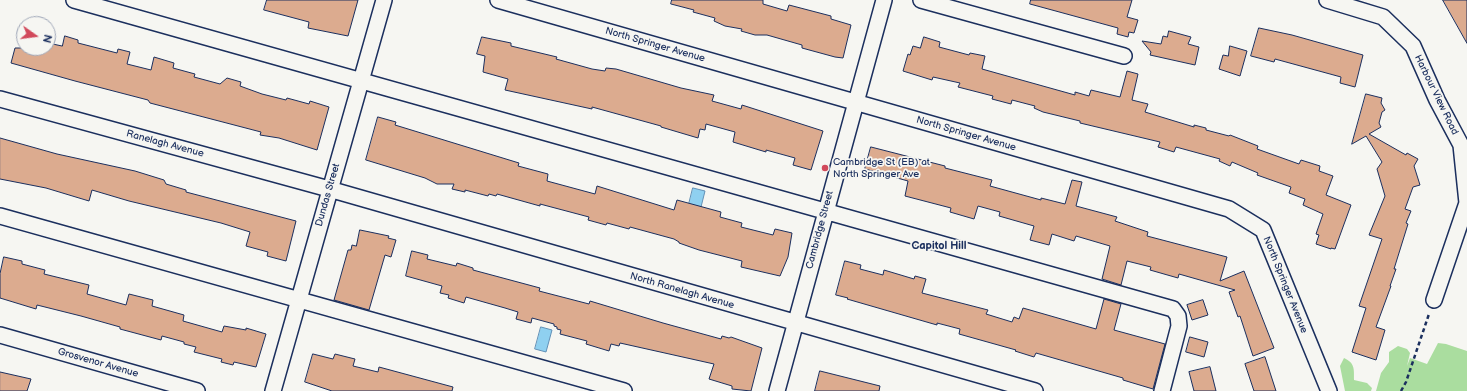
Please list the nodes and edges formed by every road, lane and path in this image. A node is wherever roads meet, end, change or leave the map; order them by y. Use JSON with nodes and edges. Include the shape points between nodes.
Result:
{"nodes":[{"id":1,"x":74,"y":0,"type":"edge"},
{"id":2,"x":384,"y":0,"type":"edge"},
{"id":3,"x":498,"y":0,"type":"edge"},
{"id":4,"x":884,"y":0,"type":"edge"},
{"id":5,"x":921,"y":0,"type":"edge"},
{"id":6,"x":1326,"y":0,"type":"edge"},
{"id":7,"x":1124,"y":56,"type":"dead end"},
{"id":8,"x":360,"y":81,"type":"junction"},
{"id":9,"x":0,"y":99,"type":"edge"},
{"id":10,"x":856,"y":102,"type":"junction"},
{"id":11,"x":330,"y":189,"type":"junction"},
{"id":12,"x":825,"y":212,"type":"junction"},
{"id":13,"x":0,"y":216,"type":"edge"},
{"id":14,"x":298,"y":299,"type":"junction"},
{"id":15,"x":1434,"y":300,"type":"joint"},
{"id":16,"x":795,"y":322,"type":"junction"},
{"id":17,"x":0,"y":335,"type":"edge"},
{"id":18,"x":197,"y":391,"type":"edge"},
{"id":19,"x":273,"y":391,"type":"edge"},
{"id":20,"x":624,"y":391,"type":"edge"},
{"id":21,"x":776,"y":391,"type":"edge"},
{"id":22,"x":1035,"y":391,"type":"edge"},
{"id":23,"x":1162,"y":391,"type":"edge"},
{"id":24,"x":1328,"y":391,"type":"edge"},
{"id":25,"x":1401,"y":391,"type":"edge"}],
"edges":[{"from":1,"to":8,"type":"street"},
{"from":2,"to":8,"type":"street","name":"Dundas Street"},
{"from":3,"to":10,"type":"street","name":"North Springer Avenue"},
{"from":4,"to":10,"type":"street","name":"Cambridge Street"},
{"from":5,"to":7,"type":"street"},
{"from":6,"to":15,"type":"street","name":"Harbour View Road","via":[[1383,17],[1413,46],[1461,145],[1467,203]]},
{"from":8,"to":11,"type":"street","name":"Dundas Street"},
{"from":8,"to":12,"type":"street"},
{"from":9,"to":11,"type":"street","name":"Ranelagh Avenue"},
{"from":10,"to":12,"type":"street","name":"Cambridge Street"},
{"from":10,"to":24,"type":"street","name":"North Springer Avenue","via":[[1228,209],[1263,230]]},
{"from":11,"to":14,"type":"street","name":"Dundas Street"},
{"from":11,"to":16,"type":"street","name":"North Ranelagh Avenue"},
{"from":12,"to":16,"type":"street","name":"Cambridge Street"},
{"from":12,"to":23,"type":"street","via":[[1173,309],[1178,316],[1179,326]]},
{"from":13,"to":14,"type":"street"},
{"from":14,"to":19,"type":"street","name":"Dundas Street"},
{"from":14,"to":20,"type":"street"},
{"from":15,"to":25,"type":"path"},
{"from":16,"to":21,"type":"street","name":"Cambridge Street"},
{"from":16,"to":22,"type":"street","name":"North Ranelagh Avenue"},
{"from":17,"to":18,"type":"street","name":"Grosvenor Avenue"}]}
